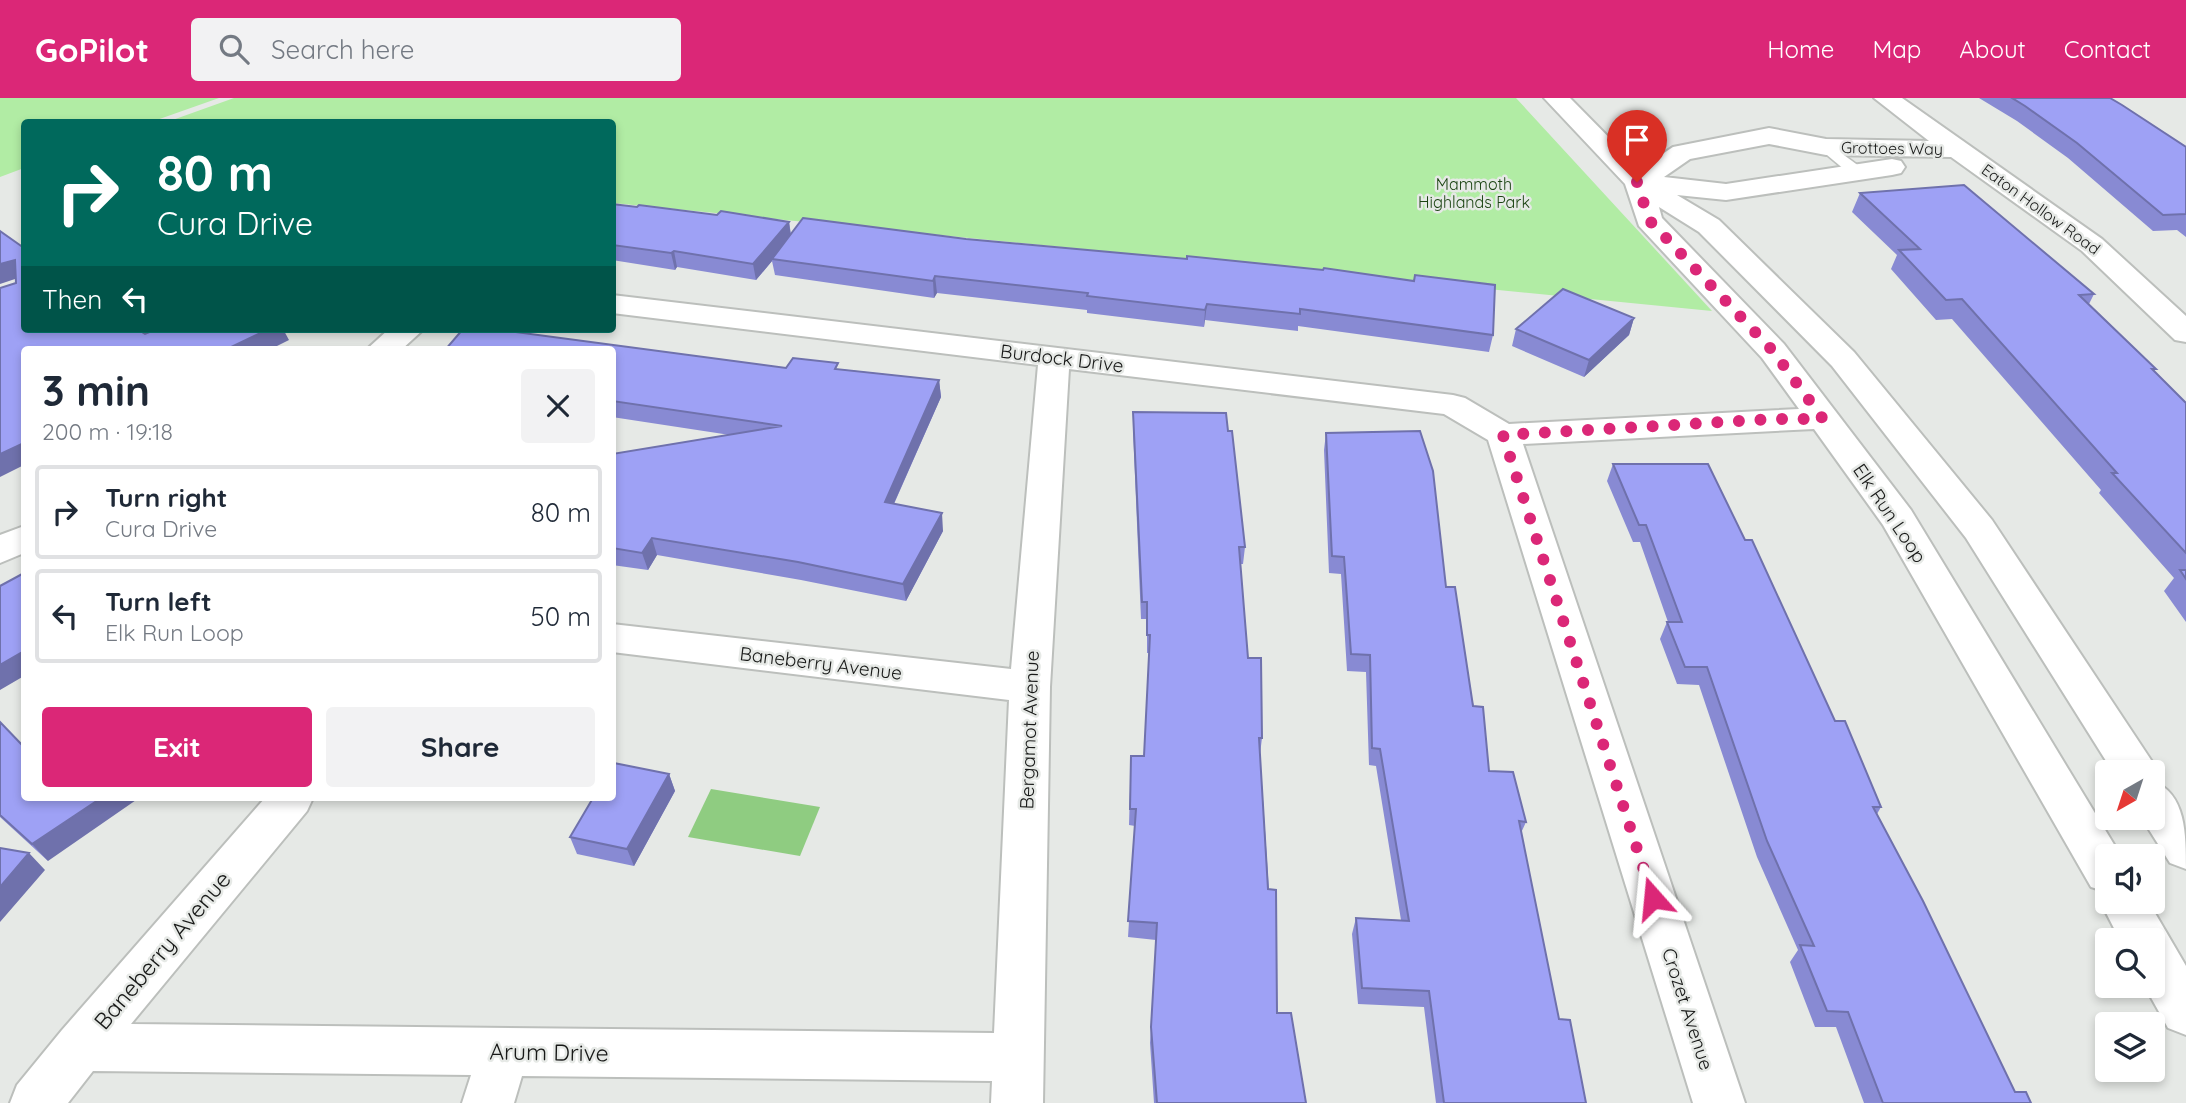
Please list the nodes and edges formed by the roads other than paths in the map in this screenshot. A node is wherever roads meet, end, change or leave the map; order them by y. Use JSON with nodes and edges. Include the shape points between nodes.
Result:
{"nodes":[{"id":1,"x":1556,"y":98,"type":"edge"},
{"id":2,"x":1886,"y":98,"type":"edge"},
{"id":3,"x":1826,"y":147,"type":"junction"},
{"id":4,"x":1958,"y":149,"type":"junction"},
{"id":5,"x":1857,"y":172,"type":"junction"},
{"id":6,"x":1637,"y":182,"type":"junction"},
{"id":7,"x":616,"y":304,"type":"edge"},
{"id":8,"x":403,"y":333,"type":"edge"},
{"id":9,"x":2186,"y":333,"type":"edge"},
{"id":10,"x":387,"y":346,"type":"edge"},
{"id":11,"x":1054,"y":358,"type":"junction"},
{"id":12,"x":1823,"y":419,"type":"junction"},
{"id":13,"x":1503,"y":435,"type":"junction"},
{"id":14,"x":21,"y":540,"type":"edge"},
{"id":15,"x":0,"y":550,"type":"edge"},
{"id":16,"x":616,"y":638,"type":"edge"},
{"id":17,"x":1030,"y":687,"type":"junction"},
{"id":18,"x":2128,"y":760,"type":"edge"},
{"id":19,"x":288,"y":801,"type":"edge"},
{"id":20,"x":2165,"y":818,"type":"edge"},
{"id":21,"x":2186,"y":849,"type":"edge"},
{"id":22,"x":2095,"y":853,"type":"edge"},
{"id":23,"x":2165,"y":976,"type":"edge"},
{"id":24,"x":2186,"y":1012,"type":"edge"},
{"id":25,"x":80,"y":1047,"type":"junction"},
{"id":26,"x":504,"y":1052,"type":"junction"},
{"id":27,"x":1018,"y":1080,"type":"edge"},
{"id":28,"x":36,"y":1103,"type":"edge"},
{"id":29,"x":488,"y":1103,"type":"edge"},
{"id":30,"x":1719,"y":1103,"type":"edge"}],
"edges":[{"from":1,"to":6,"type":"street","name":"Elk Run Loop"},
{"from":2,"to":4,"type":"street","name":"Eaton Hollow Road"},
{"from":3,"to":4,"type":"street","name":"Grottoes Way"},
{"from":3,"to":5,"type":"lane"},
{"from":3,"to":6,"type":"street","name":"Grottoes Way","via":[[1769,136],[1682,153]]},
{"from":4,"to":5,"type":"street","name":"Grottoes Way"},
{"from":4,"to":9,"type":"street","name":"Eaton Hollow Road","via":[[2092,245]]},
{"from":5,"to":6,"type":"street","name":"Grottoes Way","via":[[1726,192]]},
{"from":6,"to":12,"type":"street","name":"Elk Run Loop","via":[[1649,220],[1773,351]]},
{"from":6,"to":18,"type":"street","name":"Elk Run Loop","via":[[1709,226],[1843,359],[1979,529]]},
{"from":7,"to":11,"type":"street","name":"Burdock Drive"},
{"from":8,"to":10,"type":"street"},
{"from":11,"to":13,"type":"street","name":"Burdock Drive","via":[[1453,405]]},
{"from":11,"to":17,"type":"street","name":"Bergamot Avenue"},
{"from":12,"to":13,"type":"street"},
{"from":12,"to":22,"type":"street","name":"Elk Run Loop","via":[[1898,519]]},
{"from":13,"to":30,"type":"street","name":"Crozet Avenue"},
{"from":14,"to":15,"type":"street"},
{"from":16,"to":17,"type":"street","name":"Baneberry Avenue"},
{"from":17,"to":27,"type":"street","name":"Bergamot Avenue"},
{"from":19,"to":25,"type":"street","name":"Baneberry Avenue"},
{"from":20,"to":21,"type":"street"},
{"from":23,"to":24,"type":"street"},
{"from":25,"to":26,"type":"street","name":"Arum Drive"},
{"from":25,"to":28,"type":"street","name":"Baneberry Avenue"},
{"from":26,"to":27,"type":"street","name":"Arum Drive"},
{"from":26,"to":29,"type":"street"}]}
